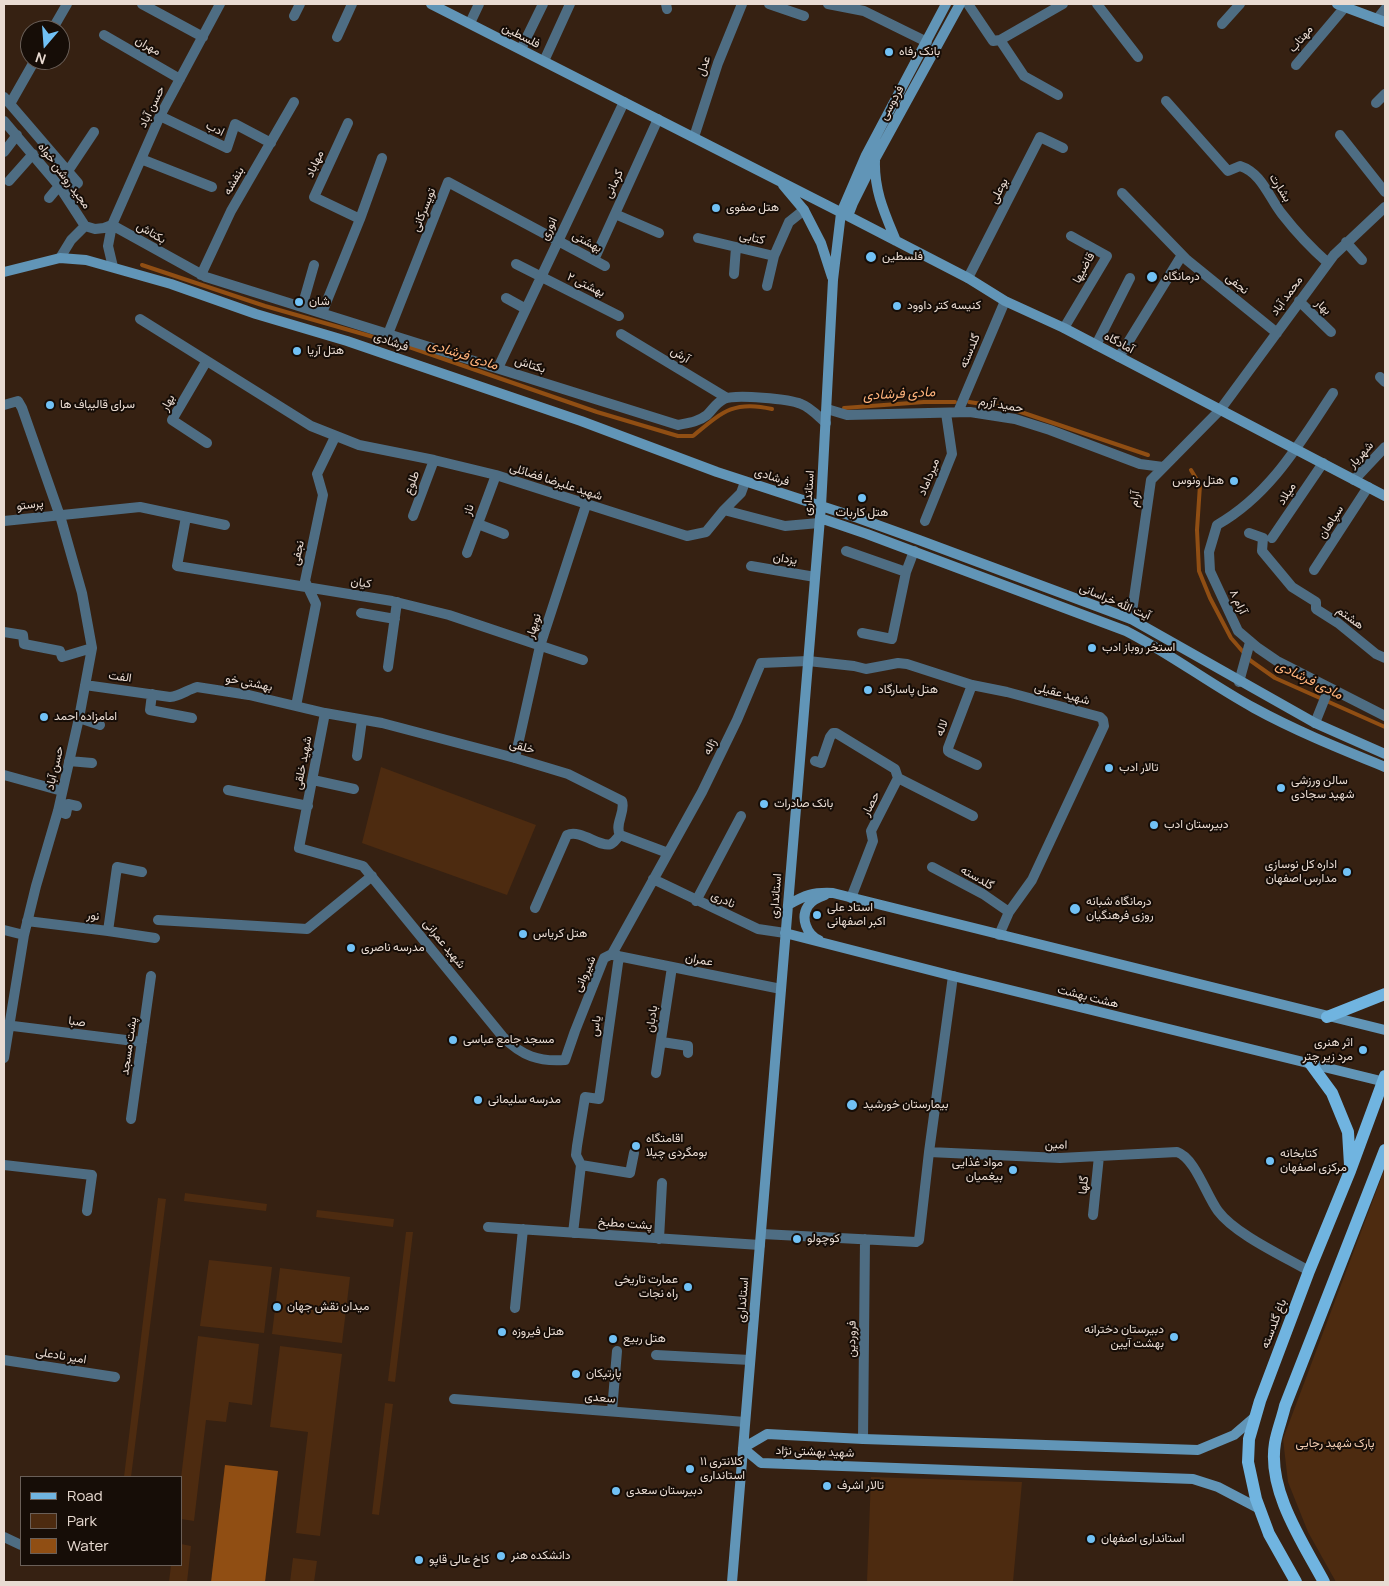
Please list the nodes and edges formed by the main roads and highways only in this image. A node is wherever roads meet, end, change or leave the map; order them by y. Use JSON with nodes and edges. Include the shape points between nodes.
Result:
{"nodes":[{"id":1,"x":431,"y":4,"type":"edge"},
{"id":2,"x":946,"y":4,"type":"edge"},
{"id":3,"x":960,"y":4,"type":"edge"},
{"id":4,"x":1341,"y":5,"type":"edge"},
{"id":5,"x":1381,"y":20,"type":"edge"},
{"id":6,"x":876,"y":157,"type":"junction"},
{"id":7,"x":779,"y":181,"type":"junction"},
{"id":8,"x":844,"y":214,"type":"junction"},
{"id":9,"x":896,"y":241,"type":"junction"},
{"id":10,"x":4,"y":272,"type":"edge"},
{"id":11,"x":833,"y":280,"type":"junction"},
{"id":12,"x":1385,"y":496,"type":"edge"},
{"id":13,"x":821,"y":506,"type":"junction"},
{"id":14,"x":819,"y":520,"type":"junction"},
{"id":15,"x":1053,"y":590,"type":"junction"},
{"id":16,"x":1048,"y":601,"type":"junction"},
{"id":17,"x":1385,"y":754,"type":"edge"},
{"id":18,"x":1385,"y":767,"type":"edge"},
{"id":19,"x":833,"y":893,"type":"junction"},
{"id":20,"x":788,"y":905,"type":"junction"},
{"id":21,"x":786,"y":933,"type":"junction"},
{"id":22,"x":824,"y":942,"type":"junction"},
{"id":23,"x":1385,"y":994,"type":"edge"},
{"id":24,"x":1327,"y":1017,"type":"junction"},
{"id":25,"x":1385,"y":1030,"type":"edge"},
{"id":26,"x":1310,"y":1064,"type":"junction"},
{"id":27,"x":1385,"y":1080,"type":"edge"},
{"id":28,"x":1385,"y":1150,"type":"edge"},
{"id":29,"x":1350,"y":1171,"type":"junction"},
{"id":30,"x":1256,"y":1416,"type":"junction"},
{"id":31,"x":743,"y":1448,"type":"junction"},
{"id":32,"x":1260,"y":1509,"type":"junction"},
{"id":33,"x":732,"y":1582,"type":"edge"},
{"id":34,"x":1296,"y":1582,"type":"edge"},
{"id":35,"x":1324,"y":1582,"type":"edge"}],
"edges":[{"from":1,"to":7,"type":"main road","name":"فلسطین"},
{"from":2,"to":8,"type":"main road","name":"فردوسی","via":[[872,143],[845,200]]},
{"from":3,"to":6,"type":"main road","name":"فردوسی"},
{"from":4,"to":5,"type":"main road"},
{"from":6,"to":8,"type":"main road","name":"فردوسی"},
{"from":6,"to":9,"type":"main road","via":[[875,178]]},
{"from":7,"to":8,"type":"main road","name":"فلسطین"},
{"from":7,"to":11,"type":"main road","via":[[804,210],[821,243]]},
{"from":8,"to":9,"type":"main road","name":"آمادگاه"},
{"from":8,"to":11,"type":"main road","name":"استانداری"},
{"from":9,"to":12,"type":"main road","name":"آمادگاه","via":[[1005,301],[1064,328]]},
{"from":10,"to":13,"type":"main road","name":"فرشادی","via":[[60,258],[113,267],[384,353]]},
{"from":11,"to":13,"type":"main road","name":"استانداری"},
{"from":13,"to":14,"type":"main road","name":"استانداری"},
{"from":13,"to":15,"type":"main road","name":"آیت الله خراسانی"},
{"from":14,"to":16,"type":"main road","name":"آیت الله خراسانی","via":[[867,534]]},
{"from":14,"to":20,"type":"main road","name":"استانداری"},
{"from":15,"to":16,"type":"main road"},
{"from":15,"to":17,"type":"main road","name":"آیت الله خراسانی","via":[[1131,620],[1315,723]]},
{"from":16,"to":18,"type":"main road","name":"آیت الله خراسانی","via":[[1126,631],[1254,708],[1310,736]]},
{"from":19,"to":20,"type":"main road","via":[[816,892]]},
{"from":19,"to":22,"type":"main road","via":[[815,900],[805,913],[809,931]]},
{"from":19,"to":24,"type":"main road"},
{"from":20,"to":21,"type":"main road","name":"استانداری"},
{"from":21,"to":22,"type":"main road","name":"هشت بهشت"},
{"from":21,"to":31,"type":"main road","name":"استانداری"},
{"from":22,"to":26,"type":"main road","name":"هشت بهشت"},
{"from":23,"to":24,"type":"main road"},
{"from":24,"to":25,"type":"main road"},
{"from":26,"to":27,"type":"main road","name":"هشت بهشت"},
{"from":26,"to":29,"type":"main road","via":[[1332,1093],[1348,1132]]},
{"from":27,"to":29,"type":"main road","name":"باغ گلدسته"},
{"from":28,"to":35,"type":"main road","via":[[1285,1406],[1275,1444],[1276,1476],[1289,1518]]},
{"from":29,"to":30,"type":"main road","name":"باغ گلدسته","via":[[1309,1270]]},
{"from":30,"to":31,"type":"main road","name":"شهید بهشتی نژاد","via":[[1234,1435],[1198,1450],[767,1434]]},
{"from":30,"to":32,"type":"main road","name":"باغ گلدسته","via":[[1249,1439],[1248,1462]]},
{"from":31,"to":32,"type":"main road","name":"شهید بهشتی نژاد","via":[[761,1463],[1193,1479],[1218,1487]]},
{"from":31,"to":33,"type":"main road","name":"استانداری"},
{"from":32,"to":34,"type":"main road","name":"باغ گلدسته","via":[[1269,1534]]}]}
